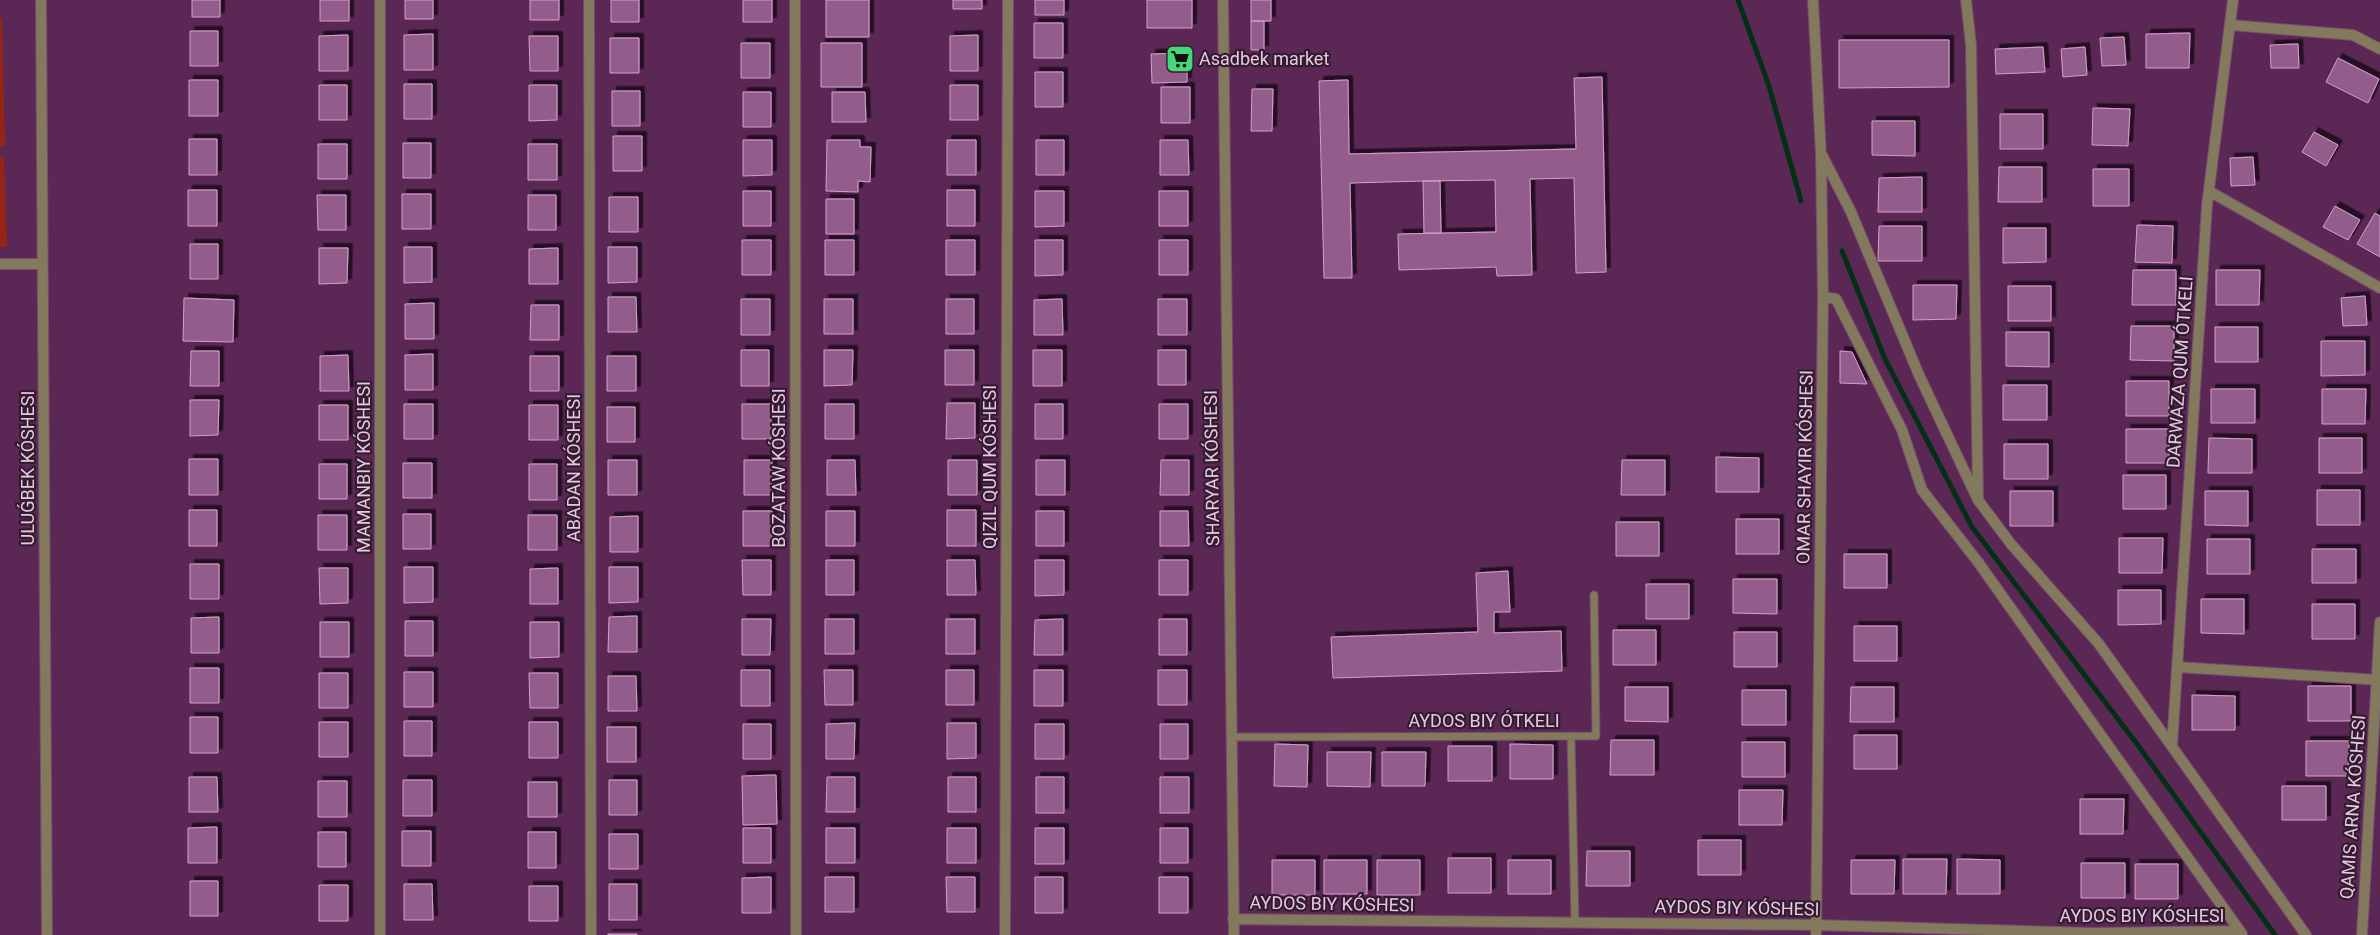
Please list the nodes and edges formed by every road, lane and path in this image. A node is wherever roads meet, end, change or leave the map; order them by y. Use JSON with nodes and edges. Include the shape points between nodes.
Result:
{"nodes":[{"id":1,"x":41,"y":0,"type":"edge"},
{"id":2,"x":380,"y":0,"type":"edge"},
{"id":3,"x":589,"y":0,"type":"edge"},
{"id":4,"x":796,"y":0,"type":"edge"},
{"id":5,"x":1008,"y":0,"type":"edge"},
{"id":6,"x":1223,"y":0,"type":"edge"},
{"id":7,"x":1813,"y":0,"type":"edge"},
{"id":8,"x":1966,"y":0,"type":"edge"},
{"id":9,"x":2233,"y":0,"type":"edge"},
{"id":10,"x":2230,"y":25,"type":"junction"},
{"id":11,"x":2380,"y":49,"type":"edge"},
{"id":12,"x":1821,"y":154,"type":"junction"},
{"id":13,"x":2209,"y":191,"type":"junction"},
{"id":14,"x":0,"y":264,"type":"edge"},
{"id":15,"x":42,"y":264,"type":"junction"},
{"id":16,"x":2380,"y":288,"type":"edge"},
{"id":17,"x":1823,"y":297,"type":"junction"},
{"id":18,"x":1978,"y":500,"type":"junction"},
{"id":19,"x":1594,"y":595,"type":"dead end"},
{"id":20,"x":2380,"y":622,"type":"edge"},
{"id":21,"x":2177,"y":667,"type":"junction"},
{"id":22,"x":2379,"y":680,"type":"edge"},
{"id":23,"x":1571,"y":736,"type":"junction"},
{"id":24,"x":1232,"y":737,"type":"junction"},
{"id":25,"x":2172,"y":746,"type":"junction"},
{"id":26,"x":1234,"y":919,"type":"junction"},
{"id":27,"x":1575,"y":922,"type":"junction"},
{"id":28,"x":1816,"y":930,"type":"edge"},
{"id":29,"x":2241,"y":933,"type":"edge"},
{"id":30,"x":2094,"y":934,"type":"edge"},
{"id":31,"x":47,"y":935,"type":"edge"},
{"id":32,"x":380,"y":935,"type":"edge"},
{"id":33,"x":591,"y":935,"type":"edge"},
{"id":34,"x":796,"y":935,"type":"edge"},
{"id":35,"x":1005,"y":935,"type":"edge"},
{"id":36,"x":1234,"y":935,"type":"edge"},
{"id":37,"x":2306,"y":935,"type":"edge"},
{"id":38,"x":2362,"y":935,"type":"edge"}],
"edges":[{"from":1,"to":15,"type":"street","name":"ULUǴBEK KÓSHESI"},
{"from":2,"to":32,"type":"street","name":"MAMANBIY KÓSHESI"},
{"from":3,"to":33,"type":"street","name":"ABADAN KÓSHESI"},
{"from":4,"to":34,"type":"street","name":"BOZATAW KÓSHESI"},
{"from":5,"to":35,"type":"street"},
{"from":6,"to":24,"type":"street","name":"SHARYAR KÓSHESI"},
{"from":7,"to":12,"type":"street"},
{"from":8,"to":18,"type":"street","via":[[1972,45]]},
{"from":9,"to":10,"type":"street","name":"DARWAZA QUM ÓTKELI"},
{"from":10,"to":11,"type":"street","via":[[2353,35]]},
{"from":10,"to":13,"type":"street","name":"DARWAZA QUM ÓTKELI"},
{"from":12,"to":17,"type":"street"},
{"from":12,"to":18,"type":"street","via":[[1851,212],[1919,375]]},
{"from":13,"to":16,"type":"street"},
{"from":13,"to":21,"type":"street","name":"DARWAZA QUM ÓTKELI"},
{"from":14,"to":15,"type":"street"},
{"from":15,"to":31,"type":"street","name":"ULUǴBEK KÓSHESI"},
{"from":17,"to":28,"type":"street"},
{"from":17,"to":29,"type":"street","via":[[1836,299],[1902,430],[1922,490],[1978,562]]},
{"from":18,"to":25,"type":"street","via":[[2011,544],[2099,644]]},
{"from":19,"to":23,"type":"lane","name":"AYDOS BIY ÓTKELI","via":[[1596,736]]},
{"from":20,"to":22,"type":"street"},
{"from":21,"to":22,"type":"street"},
{"from":21,"to":25,"type":"street","name":"DARWAZA QUM ÓTKELI"},
{"from":22,"to":38,"type":"street"},
{"from":23,"to":24,"type":"lane","name":"AYDOS BIY ÓTKELI"},
{"from":23,"to":27,"type":"lane"},
{"from":24,"to":26,"type":"street","name":"SHARYAR KÓSHESI"},
{"from":25,"to":37,"type":"street"},
{"from":26,"to":27,"type":"street","name":"AYDOS BIY KÓSHESI"},
{"from":26,"to":36,"type":"street","name":"SHARYAR KÓSHESI"},
{"from":27,"to":28,"type":"street","name":"AYDOS BIY KÓSHESI"},
{"from":28,"to":30,"type":"street","name":"AYDOS BIY KÓSHESI"},
{"from":29,"to":30,"type":"street","name":"AYDOS BIY KÓSHESI"}]}
